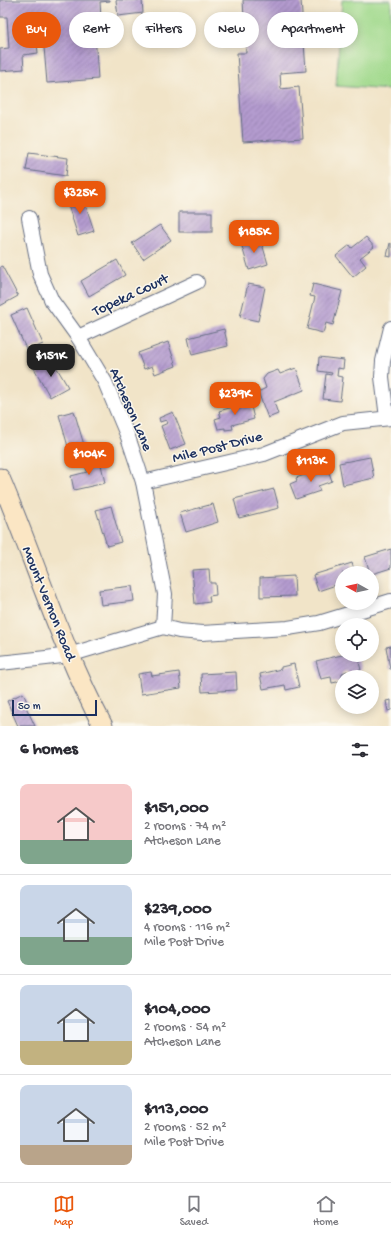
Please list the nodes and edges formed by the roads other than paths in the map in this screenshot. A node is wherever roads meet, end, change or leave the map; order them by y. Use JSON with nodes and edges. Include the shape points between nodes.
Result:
{"nodes":[{"id":1,"x":29,"y":218,"type":"dead end"},
{"id":2,"x":197,"y":282,"type":"dead end"},
{"id":3,"x":391,"y":328,"type":"edge"},
{"id":4,"x":78,"y":337,"type":"junction"},
{"id":5,"x":389,"y":418,"type":"edge"},
{"id":6,"x":0,"y":478,"type":"edge"},
{"id":7,"x":143,"y":482,"type":"junction"},
{"id":8,"x":391,"y":601,"type":"edge"},
{"id":9,"x":163,"y":627,"type":"junction"},
{"id":10,"x":70,"y":655,"type":"junction"},
{"id":11,"x":0,"y":663,"type":"edge"},
{"id":12,"x":103,"y":726,"type":"edge"}],
"edges":[{"from":1,"to":4,"type":"street","name":"Atcheson Lane","via":[[40,274],[52,301]]},
{"from":2,"to":4,"type":"street","name":"Topeka Court"},
{"from":3,"to":5,"type":"street","via":[[382,377]]},
{"from":4,"to":7,"type":"street","name":"Atcheson Lane","via":[[104,382],[128,437]]},
{"from":5,"to":7,"type":"street","name":"Mile Post Drive","via":[[343,423],[264,454]]},
{"from":6,"to":10,"type":"street","name":"Mount Vernon Road"},
{"from":7,"to":9,"type":"street","name":"Atcheson Lane","via":[[165,594]]},
{"from":8,"to":9,"type":"street","via":[[318,623],[288,628],[202,632]]},
{"from":9,"to":10,"type":"street"},
{"from":10,"to":11,"type":"street"},
{"from":10,"to":12,"type":"street","name":"Mount Vernon Road"}]}
